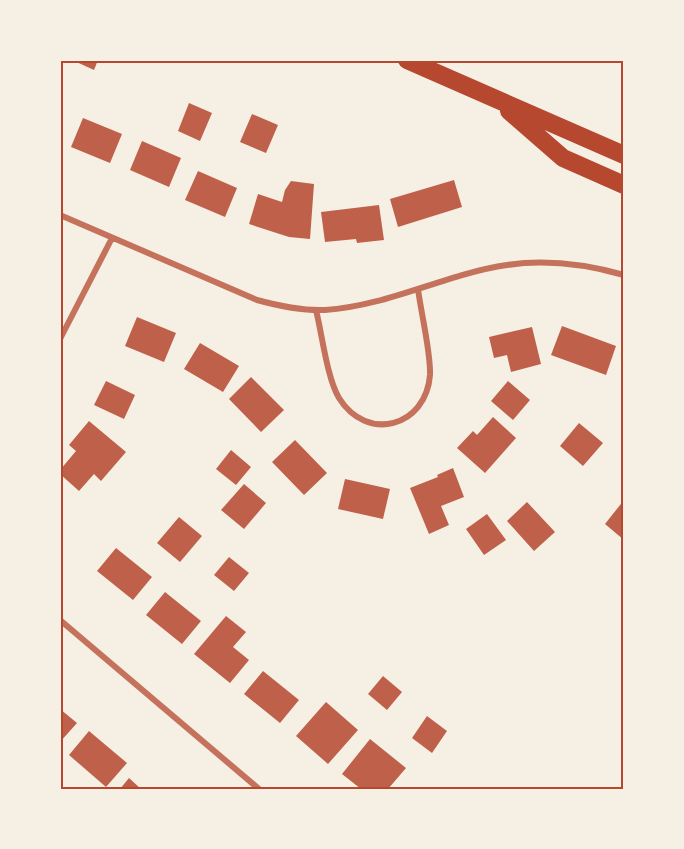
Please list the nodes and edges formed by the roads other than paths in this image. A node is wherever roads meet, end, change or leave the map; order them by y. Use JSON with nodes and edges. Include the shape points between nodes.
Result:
{"nodes":[{"id":1,"x":407,"y":60,"type":"edge"},
{"id":2,"x":494,"y":98,"type":"junction"},
{"id":3,"x":624,"y":155,"type":"edge"},
{"id":4,"x":624,"y":185,"type":"edge"},
{"id":5,"x":60,"y":215,"type":"edge"},
{"id":6,"x":112,"y":238,"type":"junction"},
{"id":7,"x":624,"y":275,"type":"edge"},
{"id":8,"x":418,"y":289,"type":"junction"},
{"id":9,"x":316,"y":310,"type":"junction"},
{"id":10,"x":60,"y":339,"type":"edge"},
{"id":11,"x":60,"y":620,"type":"edge"},
{"id":12,"x":259,"y":789,"type":"edge"}],
"edges":[{"from":1,"to":2,"type":"highway"},
{"from":2,"to":3,"type":"highway"},
{"from":2,"to":4,"type":"highway","via":[[563,158]]},
{"from":5,"to":6,"type":"street"},
{"from":6,"to":9,"type":"street","via":[[257,300]]},
{"from":6,"to":10,"type":"street"},
{"from":7,"to":8,"type":"street","via":[[562,262],[529,262]]},
{"from":8,"to":9,"type":"street","via":[[360,306]]},
{"from":8,"to":9,"type":"street","via":[[430,374],[427,390],[415,411],[387,425],[354,416],[340,399],[333,386]]},
{"from":11,"to":12,"type":"street"}]}
